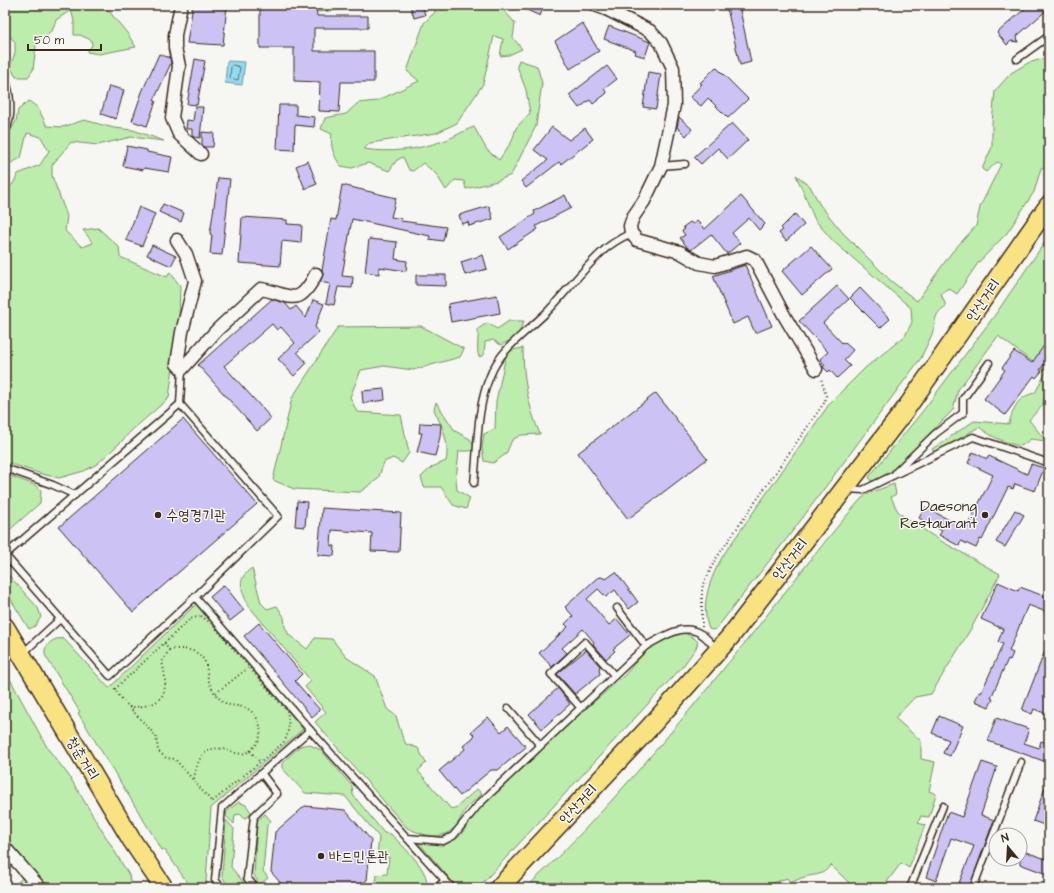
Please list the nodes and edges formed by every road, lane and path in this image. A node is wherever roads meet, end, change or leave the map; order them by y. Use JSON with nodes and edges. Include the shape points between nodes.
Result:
{"nodes":[{"id":1,"x":181,"y":5,"type":"edge"},
{"id":2,"x":602,"y":6,"type":"edge"},
{"id":3,"x":1049,"y":36,"type":"edge"},
{"id":4,"x":1018,"y":59,"type":"dead end"},
{"id":5,"x":5,"y":78,"type":"edge"},
{"id":6,"x":5,"y":131,"type":"edge"},
{"id":7,"x":201,"y":154,"type":"dead end"},
{"id":8,"x":685,"y":164,"type":"dead end"},
{"id":9,"x":661,"y":166,"type":"junction"},
{"id":10,"x":1049,"y":205,"type":"edge"},
{"id":11,"x":631,"y":233,"type":"junction"},
{"id":12,"x":177,"y":240,"type":"dead end"},
{"id":13,"x":316,"y":274,"type":"dead end"},
{"id":14,"x":989,"y":363,"type":"dead end"},
{"id":15,"x":816,"y":369,"type":"joint"},
{"id":16,"x":182,"y":370,"type":"junction"},
{"id":17,"x":180,"y":404,"type":"junction"},
{"id":18,"x":1049,"y":463,"type":"edge"},
{"id":19,"x":5,"y":468,"type":"edge"},
{"id":20,"x":893,"y":475,"type":"junction"},
{"id":21,"x":474,"y":483,"type":"dead end"},
{"id":22,"x":845,"y":488,"type":"junction"},
{"id":23,"x":75,"y":495,"type":"junction"},
{"id":24,"x":5,"y":555,"type":"edge"},
{"id":25,"x":195,"y":597,"type":"junction"},
{"id":26,"x":617,"y":608,"type":"dead end"},
{"id":27,"x":60,"y":619,"type":"junction"},
{"id":28,"x":5,"y":627,"type":"edge"},
{"id":29,"x":703,"y":634,"type":"junction"},
{"id":30,"x":164,"y":643,"type":"junction"},
{"id":31,"x":646,"y":646,"type":"junction"},
{"id":32,"x":169,"y":650,"type":"junction"},
{"id":33,"x":718,"y":651,"type":"junction"},
{"id":34,"x":22,"y":654,"type":"junction"},
{"id":35,"x":249,"y":668,"type":"junction"},
{"id":36,"x":614,"y":675,"type":"junction"},
{"id":37,"x":216,"y":693,"type":"junction"},
{"id":38,"x":129,"y":707,"type":"junction"},
{"id":39,"x":580,"y":707,"type":"junction"},
{"id":40,"x":508,"y":708,"type":"dead end"},
{"id":41,"x":310,"y":730,"type":"junction"},
{"id":42,"x":540,"y":745,"type":"junction"},
{"id":43,"x":250,"y":751,"type":"junction"},
{"id":44,"x":260,"y":762,"type":"junction"},
{"id":45,"x":1021,"y":762,"type":"dead end"},
{"id":46,"x":262,"y":774,"type":"junction"},
{"id":47,"x":194,"y":781,"type":"junction"},
{"id":48,"x":943,"y":806,"type":"dead end"},
{"id":49,"x":407,"y":838,"type":"junction"},
{"id":50,"x":5,"y":848,"type":"edge"},
{"id":51,"x":445,"y":880,"type":"junction"},
{"id":52,"x":40,"y":888,"type":"edge"},
{"id":53,"x":164,"y":888,"type":"edge"},
{"id":54,"x":222,"y":888,"type":"edge"},
{"id":55,"x":256,"y":888,"type":"edge"},
{"id":56,"x":437,"y":888,"type":"edge"},
{"id":57,"x":452,"y":888,"type":"edge"},
{"id":58,"x":499,"y":888,"type":"edge"},
{"id":59,"x":910,"y":888,"type":"edge"},
{"id":60,"x":973,"y":888,"type":"edge"}],
"edges":[{"from":1,"to":7,"type":"street","via":[[174,36],[179,66],[172,118],[179,134]]},
{"from":2,"to":9,"type":"street","via":[[650,31],[661,43],[673,68],[674,105]]},
{"from":3,"to":4,"type":"lane"},
{"from":5,"to":6,"type":"lane","via":[[10,105]]},
{"from":8,"to":9,"type":"lane"},
{"from":9,"to":11,"type":"street","via":[[633,217]]},
{"from":10,"to":22,"type":"main road","name":"안산거리","via":[[905,410]]},
{"from":11,"to":15,"type":"street","via":[[637,240],[680,252],[699,263],[715,266],[747,256],[755,260]]},
{"from":11,"to":21,"type":"lane","via":[[603,251],[500,356],[485,389],[479,419]]},
{"from":12,"to":16,"type":"street","via":[[186,254],[195,281],[177,364]]},
{"from":13,"to":16,"type":"street","via":[[308,290],[298,297],[288,297],[261,289],[217,330]]},
{"from":14,"to":20,"type":"lane","via":[[963,400],[963,413],[935,434]]},
{"from":15,"to":29,"type":"path","via":[[824,384],[824,403],[715,560],[702,588]]},
{"from":16,"to":17,"type":"lane"},
{"from":17,"to":23,"type":"lane"},
{"from":17,"to":25,"type":"lane","via":[[278,516]]},
{"from":18,"to":20,"type":"lane","via":[[973,437]]},
{"from":19,"to":23,"type":"lane"},
{"from":20,"to":22,"type":"lane","via":[[863,490]]},
{"from":22,"to":33,"type":"main road","name":"안산거리"},
{"from":23,"to":24,"type":"lane"},
{"from":24,"to":27,"type":"lane"},
{"from":25,"to":27,"type":"lane","via":[[110,676]]},
{"from":25,"to":41,"type":"lane"},
{"from":26,"to":31,"type":"lane"},
{"from":27,"to":34,"type":"lane"},
{"from":28,"to":34,"type":"main road","name":"청춘거리"},
{"from":29,"to":31,"type":"lane","via":[[679,630],[670,632]]},
{"from":29,"to":33,"type":"lane"},
{"from":30,"to":32,"type":"path"},
{"from":30,"to":35,"type":"path","via":[[190,619],[201,616],[212,624]]},
{"from":30,"to":38,"type":"path","via":[[116,690]]},
{"from":31,"to":36,"type":"lane"},
{"from":32,"to":37,"type":"path","via":[[189,648],[201,656]]},
{"from":32,"to":38,"type":"path","via":[[162,662],[165,691],[160,698],[143,708]]},
{"from":33,"to":58,"type":"main road","name":"안산거리"},
{"from":34,"to":53,"type":"main road","name":"청춘거리","via":[[131,839]]},
{"from":35,"to":37,"type":"path"},
{"from":35,"to":44,"type":"path","via":[[287,711],[289,726],[286,740]]},
{"from":36,"to":39,"type":"lane"},
{"from":36,"to":39,"type":"lane","via":[[586,642],[551,674]]},
{"from":37,"to":43,"type":"path","via":[[224,702],[248,709],[256,719],[261,736]]},
{"from":38,"to":47,"type":"path","via":[[156,736],[158,751],[166,758],[175,759]]},
{"from":39,"to":42,"type":"lane"},
{"from":40,"to":42,"type":"lane"},
{"from":41,"to":46,"type":"lane"},
{"from":41,"to":49,"type":"lane"},
{"from":42,"to":49,"type":"lane","via":[[479,804],[453,836],[443,841]]},
{"from":43,"to":44,"type":"path"},
{"from":43,"to":47,"type":"path","via":[[236,754],[222,749],[210,751],[199,759]]},
{"from":44,"to":47,"type":"path","via":[[212,802]]},
{"from":45,"to":60,"type":"lane"},
{"from":46,"to":54,"type":"lane","via":[[222,808],[215,880]]},
{"from":46,"to":55,"type":"lane","via":[[277,794],[254,816],[247,878]]},
{"from":48,"to":59,"type":"lane"},
{"from":49,"to":51,"type":"lane"},
{"from":50,"to":52,"type":"street"},
{"from":51,"to":56,"type":"lane"},
{"from":51,"to":57,"type":"lane"}]}
